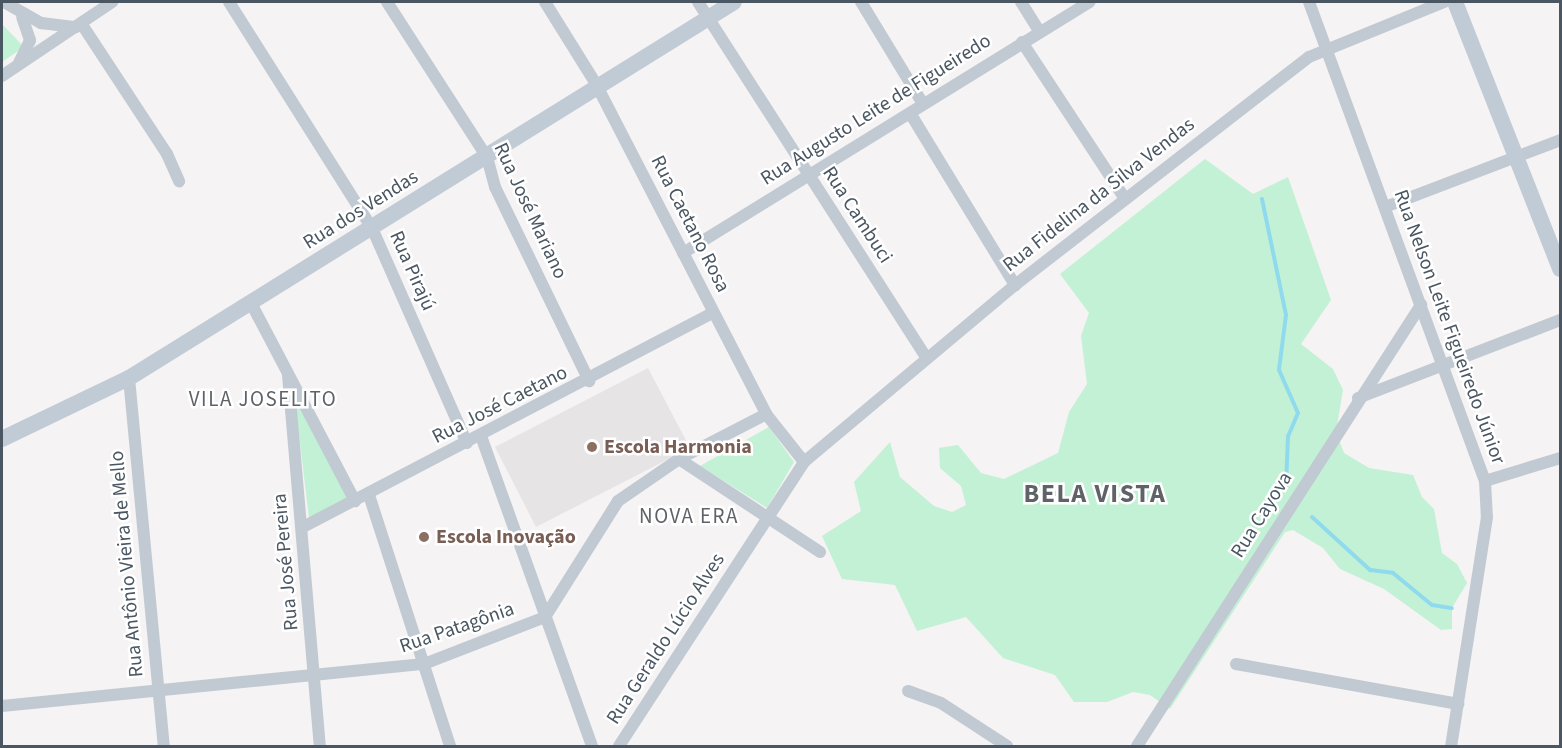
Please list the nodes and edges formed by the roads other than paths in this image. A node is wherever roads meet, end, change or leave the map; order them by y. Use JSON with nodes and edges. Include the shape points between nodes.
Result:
{"nodes":[{"id":1,"x":4,"y":2,"type":"edge"},
{"id":2,"x":112,"y":2,"type":"edge"},
{"id":3,"x":229,"y":2,"type":"edge"},
{"id":4,"x":387,"y":2,"type":"edge"},
{"id":5,"x":545,"y":2,"type":"edge"},
{"id":6,"x":698,"y":2,"type":"edge"},
{"id":7,"x":734,"y":2,"type":"edge"},
{"id":8,"x":861,"y":2,"type":"edge"},
{"id":9,"x":1021,"y":2,"type":"edge"},
{"id":10,"x":1090,"y":2,"type":"edge"},
{"id":11,"x":1309,"y":2,"type":"edge"},
{"id":12,"x":1444,"y":2,"type":"edge"},
{"id":13,"x":1455,"y":2,"type":"edge"},
{"id":14,"x":22,"y":17,"type":"junction"},
{"id":15,"x":709,"y":18,"type":"junction"},
{"id":16,"x":78,"y":25,"type":"junction"},
{"id":17,"x":1040,"y":32,"type":"junction"},
{"id":18,"x":1022,"y":42,"type":"junction"},
{"id":19,"x":1326,"y":47,"type":"junction"},
{"id":20,"x":17,"y":66,"type":"junction"},
{"id":21,"x":2,"y":76,"type":"edge"},
{"id":22,"x":596,"y":84,"type":"junction"},
{"id":23,"x":923,"y":104,"type":"junction"},
{"id":24,"x":910,"y":113,"type":"junction"},
{"id":25,"x":1560,"y":140,"type":"edge"},
{"id":26,"x":487,"y":157,"type":"junction"},
{"id":27,"x":1513,"y":158,"type":"junction"},
{"id":28,"x":808,"y":174,"type":"junction"},
{"id":29,"x":179,"y":181,"type":"dead end"},
{"id":30,"x":1125,"y":199,"type":"junction"},
{"id":31,"x":1385,"y":207,"type":"junction"},
{"id":32,"x":372,"y":228,"type":"junction"},
{"id":33,"x":683,"y":253,"type":"junction"},
{"id":34,"x":1560,"y":269,"type":"edge"},
{"id":35,"x":1015,"y":285,"type":"junction"},
{"id":36,"x":251,"y":303,"type":"junction"},
{"id":37,"x":1421,"y":305,"type":"junction"},
{"id":38,"x":712,"y":313,"type":"junction"},
{"id":39,"x":1560,"y":320,"type":"edge"},
{"id":40,"x":926,"y":357,"type":"junction"},
{"id":41,"x":1445,"y":365,"type":"junction"},
{"id":42,"x":288,"y":375,"type":"junction"},
{"id":43,"x":129,"y":378,"type":"junction"},
{"id":44,"x":588,"y":381,"type":"junction"},
{"id":45,"x":1358,"y":398,"type":"junction"},
{"id":46,"x":766,"y":414,"type":"junction"},
{"id":47,"x":481,"y":436,"type":"junction"},
{"id":48,"x":2,"y":439,"type":"edge"},
{"id":49,"x":467,"y":443,"type":"junction"},
{"id":50,"x":1560,"y":458,"type":"edge"},
{"id":51,"x":679,"y":459,"type":"junction"},
{"id":52,"x":804,"y":462,"type":"junction"},
{"id":53,"x":1485,"y":481,"type":"junction"},
{"id":54,"x":369,"y":495,"type":"junction"},
{"id":55,"x":355,"y":501,"type":"junction"},
{"id":56,"x":768,"y":517,"type":"junction"},
{"id":57,"x":303,"y":527,"type":"junction"},
{"id":58,"x":820,"y":552,"type":"dead end"},
{"id":59,"x":545,"y":617,"type":"junction"},
{"id":60,"x":424,"y":664,"type":"junction"},
{"id":61,"x":1236,"y":664,"type":"dead end"},
{"id":62,"x":315,"y":678,"type":"junction"},
{"id":63,"x":158,"y":691,"type":"junction"},
{"id":64,"x":908,"y":691,"type":"dead end"},
{"id":65,"x":1458,"y":704,"type":"junction"},
{"id":66,"x":2,"y":706,"type":"edge"},
{"id":67,"x":164,"y":747,"type":"edge"},
{"id":68,"x":320,"y":747,"type":"edge"},
{"id":69,"x":450,"y":747,"type":"edge"},
{"id":70,"x":592,"y":747,"type":"edge"},
{"id":71,"x":619,"y":747,"type":"edge"},
{"id":72,"x":1007,"y":747,"type":"edge"},
{"id":73,"x":1137,"y":747,"type":"edge"},
{"id":74,"x":1451,"y":747,"type":"edge"}],
"edges":[{"from":1,"to":14,"type":"street"},
{"from":2,"to":16,"type":"street"},
{"from":3,"to":32,"type":"street","name":"Rua Pirajú"},
{"from":4,"to":26,"type":"street","name":"Rua José Mariano"},
{"from":5,"to":22,"type":"street","name":"Rua Caetano Rosa"},
{"from":6,"to":15,"type":"street","name":"Rua Cambuci"},
{"from":7,"to":15,"type":"street","name":"Rua dos Vendas"},
{"from":8,"to":23,"type":"street"},
{"from":9,"to":17,"type":"street"},
{"from":10,"to":17,"type":"street","name":"Rua Augusto Leite de Figueiredo"},
{"from":11,"to":19,"type":"street","name":"Rua Nelson Leite Figueiredo Júnior"},
{"from":12,"to":19,"type":"street","name":"Rua Fidelina da Silva Vendas"},
{"from":13,"to":27,"type":"street"},
{"from":14,"to":16,"type":"street"},
{"from":14,"to":20,"type":"street","via":[[30,40]]},
{"from":15,"to":22,"type":"street","name":"Rua dos Vendas"},
{"from":15,"to":28,"type":"street","name":"Rua Cambuci"},
{"from":16,"to":20,"type":"street"},
{"from":16,"to":29,"type":"street","via":[[167,154]]},
{"from":17,"to":18,"type":"street","name":"Rua Augusto Leite de Figueiredo"},
{"from":18,"to":23,"type":"street","name":"Rua Augusto Leite de Figueiredo"},
{"from":18,"to":30,"type":"street"},
{"from":19,"to":30,"type":"street","name":"Rua Fidelina da Silva Vendas"},
{"from":19,"to":31,"type":"street","name":"Rua Nelson Leite Figueiredo Júnior"},
{"from":20,"to":21,"type":"street"},
{"from":22,"to":26,"type":"street","name":"Rua dos Vendas"},
{"from":22,"to":33,"type":"street","name":"Rua Caetano Rosa"},
{"from":23,"to":24,"type":"street","name":"Rua Augusto Leite de Figueiredo"},
{"from":24,"to":28,"type":"street","name":"Rua Augusto Leite de Figueiredo"},
{"from":24,"to":35,"type":"street"},
{"from":25,"to":27,"type":"street"},
{"from":26,"to":32,"type":"street","name":"Rua dos Vendas"},
{"from":26,"to":44,"type":"street","name":"Rua José Mariano","via":[[495,187]]},
{"from":27,"to":31,"type":"street"},
{"from":27,"to":34,"type":"street"},
{"from":28,"to":33,"type":"street","name":"Rua Augusto Leite de Figueiredo"},
{"from":28,"to":40,"type":"street","name":"Rua Cambuci"},
{"from":30,"to":35,"type":"street","name":"Rua Fidelina da Silva Vendas"},
{"from":31,"to":37,"type":"street","name":"Rua Nelson Leite Figueiredo Júnior"},
{"from":32,"to":36,"type":"street","name":"Rua dos Vendas"},
{"from":32,"to":49,"type":"street","name":"Rua Pirajú"},
{"from":33,"to":38,"type":"street","name":"Rua Caetano Rosa"},
{"from":35,"to":40,"type":"street","name":"Rua Fidelina da Silva Vendas"},
{"from":36,"to":42,"type":"street"},
{"from":36,"to":43,"type":"street","name":"Rua dos Vendas"},
{"from":37,"to":41,"type":"street","name":"Rua Nelson Leite Figueiredo Júnior"},
{"from":37,"to":45,"type":"street","name":"Rua Cayova"},
{"from":38,"to":44,"type":"street","name":"Rua José Caetano"},
{"from":38,"to":46,"type":"street","name":"Rua Caetano Rosa"},
{"from":39,"to":41,"type":"street"},
{"from":40,"to":52,"type":"street","name":"Rua Fidelina da Silva Vendas"},
{"from":41,"to":45,"type":"street"},
{"from":41,"to":53,"type":"street","name":"Rua Nelson Leite Figueiredo Júnior"},
{"from":42,"to":55,"type":"street"},
{"from":42,"to":57,"type":"street","name":"Rua José Pereira"},
{"from":43,"to":48,"type":"street","name":"Rua dos Vendas"},
{"from":43,"to":63,"type":"street","name":"Rua Antônio Vieira de Mello"},
{"from":44,"to":47,"type":"street","name":"Rua José Caetano"},
{"from":45,"to":73,"type":"street","name":"Rua Cayova"},
{"from":46,"to":51,"type":"street","name":"Rua Patagônia"},
{"from":46,"to":52,"type":"street","name":"Rua Caetano Rosa"},
{"from":47,"to":49,"type":"street","name":"Rua José Caetano"},
{"from":47,"to":59,"type":"street"},
{"from":49,"to":54,"type":"street","name":"Rua José Caetano"},
{"from":50,"to":53,"type":"street"},
{"from":51,"to":56,"type":"street"},
{"from":51,"to":59,"type":"street","name":"Rua Patagônia","via":[[618,501]]},
{"from":52,"to":56,"type":"street","name":"Rua Geraldo Lúcio Alves"},
{"from":53,"to":65,"type":"street","name":"Rua Nelson Leite Figueiredo Júnior","via":[[1487,517]]},
{"from":54,"to":55,"type":"street","name":"Rua José Caetano"},
{"from":54,"to":60,"type":"street"},
{"from":55,"to":57,"type":"street","name":"Rua José Caetano"},
{"from":56,"to":58,"type":"street"},
{"from":56,"to":71,"type":"street","name":"Rua Geraldo Lúcio Alves"},
{"from":57,"to":62,"type":"street","name":"Rua José Pereira"},
{"from":59,"to":60,"type":"street","name":"Rua Patagônia"},
{"from":59,"to":70,"type":"street"},
{"from":60,"to":62,"type":"street","name":"Rua Patagônia"},
{"from":60,"to":69,"type":"street"},
{"from":61,"to":65,"type":"street"},
{"from":62,"to":63,"type":"street","name":"Rua Patagônia"},
{"from":62,"to":68,"type":"street","name":"Rua José Pereira"},
{"from":63,"to":66,"type":"street","name":"Rua Patagônia"},
{"from":63,"to":67,"type":"street","name":"Rua Antônio Vieira de Mello"},
{"from":64,"to":72,"type":"street","via":[[940,703]]},
{"from":65,"to":74,"type":"street","name":"Rua Nelson Leite Figueiredo Júnior"}]}
